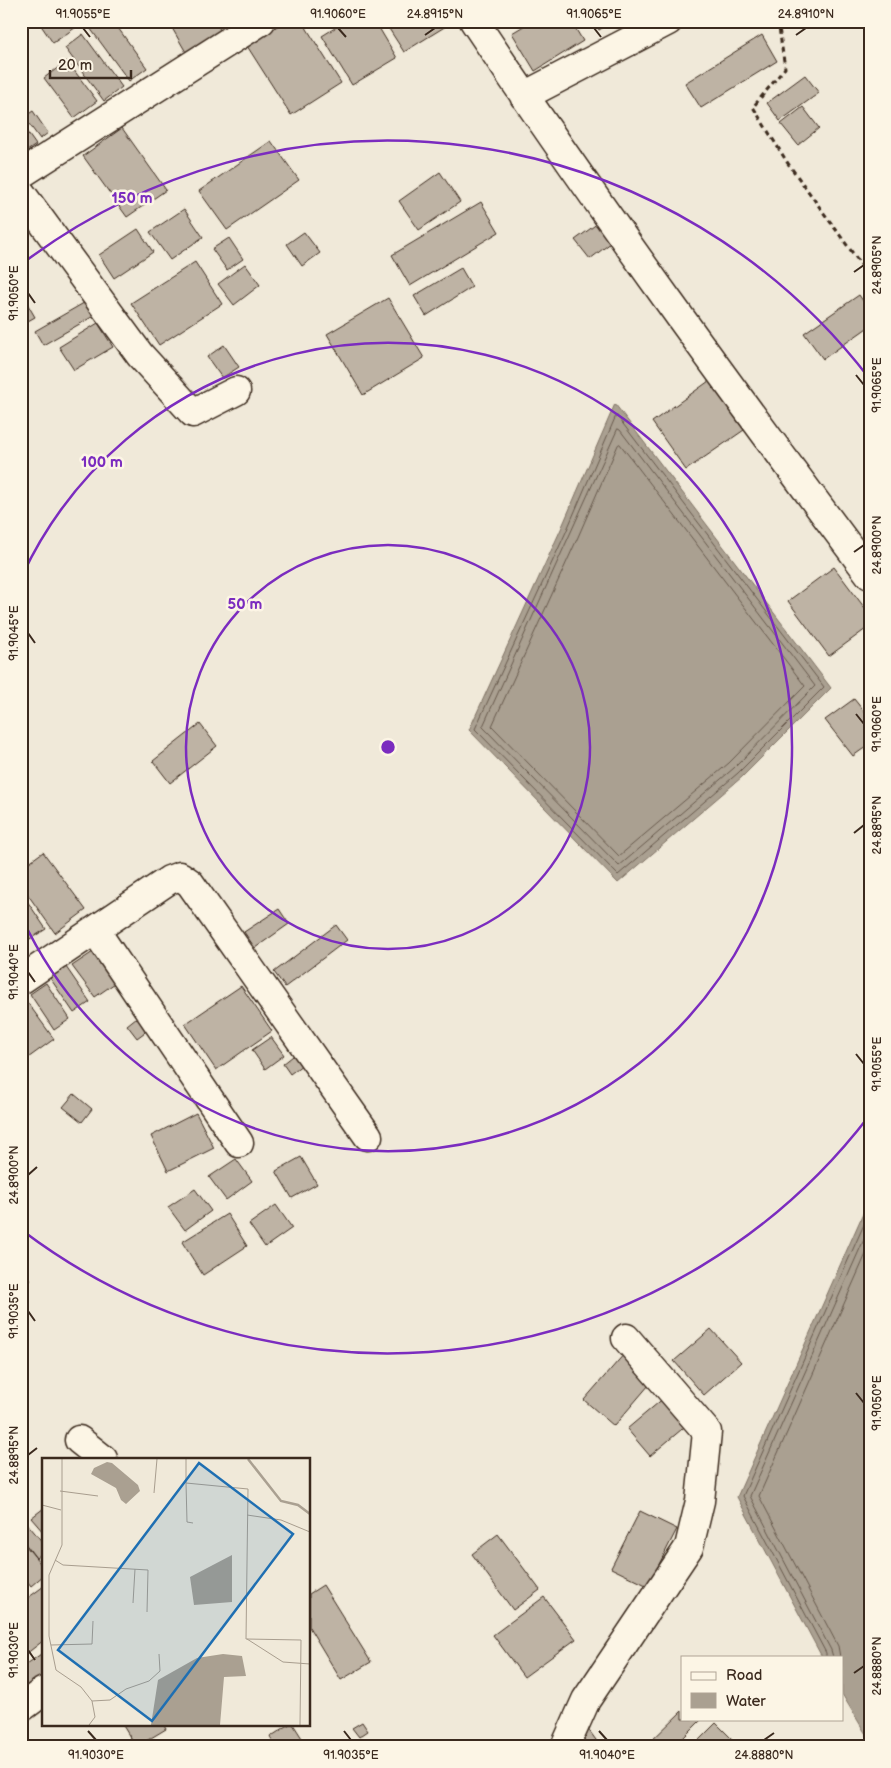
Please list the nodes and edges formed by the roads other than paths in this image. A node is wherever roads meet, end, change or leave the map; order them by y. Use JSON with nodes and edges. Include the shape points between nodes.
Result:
{"nodes":[{"id":1,"x":261,"y":21,"type":"edge"},
{"id":2,"x":474,"y":21,"type":"edge"},
{"id":3,"x":668,"y":21,"type":"edge"},
{"id":4,"x":524,"y":96,"type":"junction"},
{"id":5,"x":21,"y":174,"type":"edge"},
{"id":6,"x":21,"y":193,"type":"edge"},
{"id":7,"x":236,"y":391,"type":"dead end"},
{"id":8,"x":870,"y":575,"type":"edge"},
{"id":9,"x":95,"y":930,"type":"junction"},
{"id":10,"x":21,"y":980,"type":"edge"},
{"id":11,"x":368,"y":1136,"type":"dead end"},
{"id":12,"x":239,"y":1143,"type":"dead end"},
{"id":13,"x":626,"y":1338,"type":"dead end"},
{"id":14,"x":79,"y":1440,"type":"dead end"},
{"id":15,"x":102,"y":1458,"type":"edge"},
{"id":16,"x":42,"y":1692,"type":"edge"},
{"id":17,"x":21,"y":1708,"type":"edge"},
{"id":18,"x":565,"y":1747,"type":"edge"}],
"edges":[{"from":1,"to":5,"type":"street"},
{"from":2,"to":4,"type":"street"},
{"from":3,"to":4,"type":"street"},
{"from":4,"to":8,"type":"street","via":[[694,339]]},
{"from":6,"to":7,"type":"street","via":[[140,355],[192,413]]},
{"from":9,"to":10,"type":"street"},
{"from":9,"to":11,"type":"street","via":[[169,880],[180,876],[190,884]]},
{"from":9,"to":12,"type":"street"},
{"from":13,"to":18,"type":"street","via":[[707,1432],[700,1501],[689,1547],[586,1700]]},
{"from":14,"to":15,"type":"street"},
{"from":16,"to":17,"type":"street"}]}
